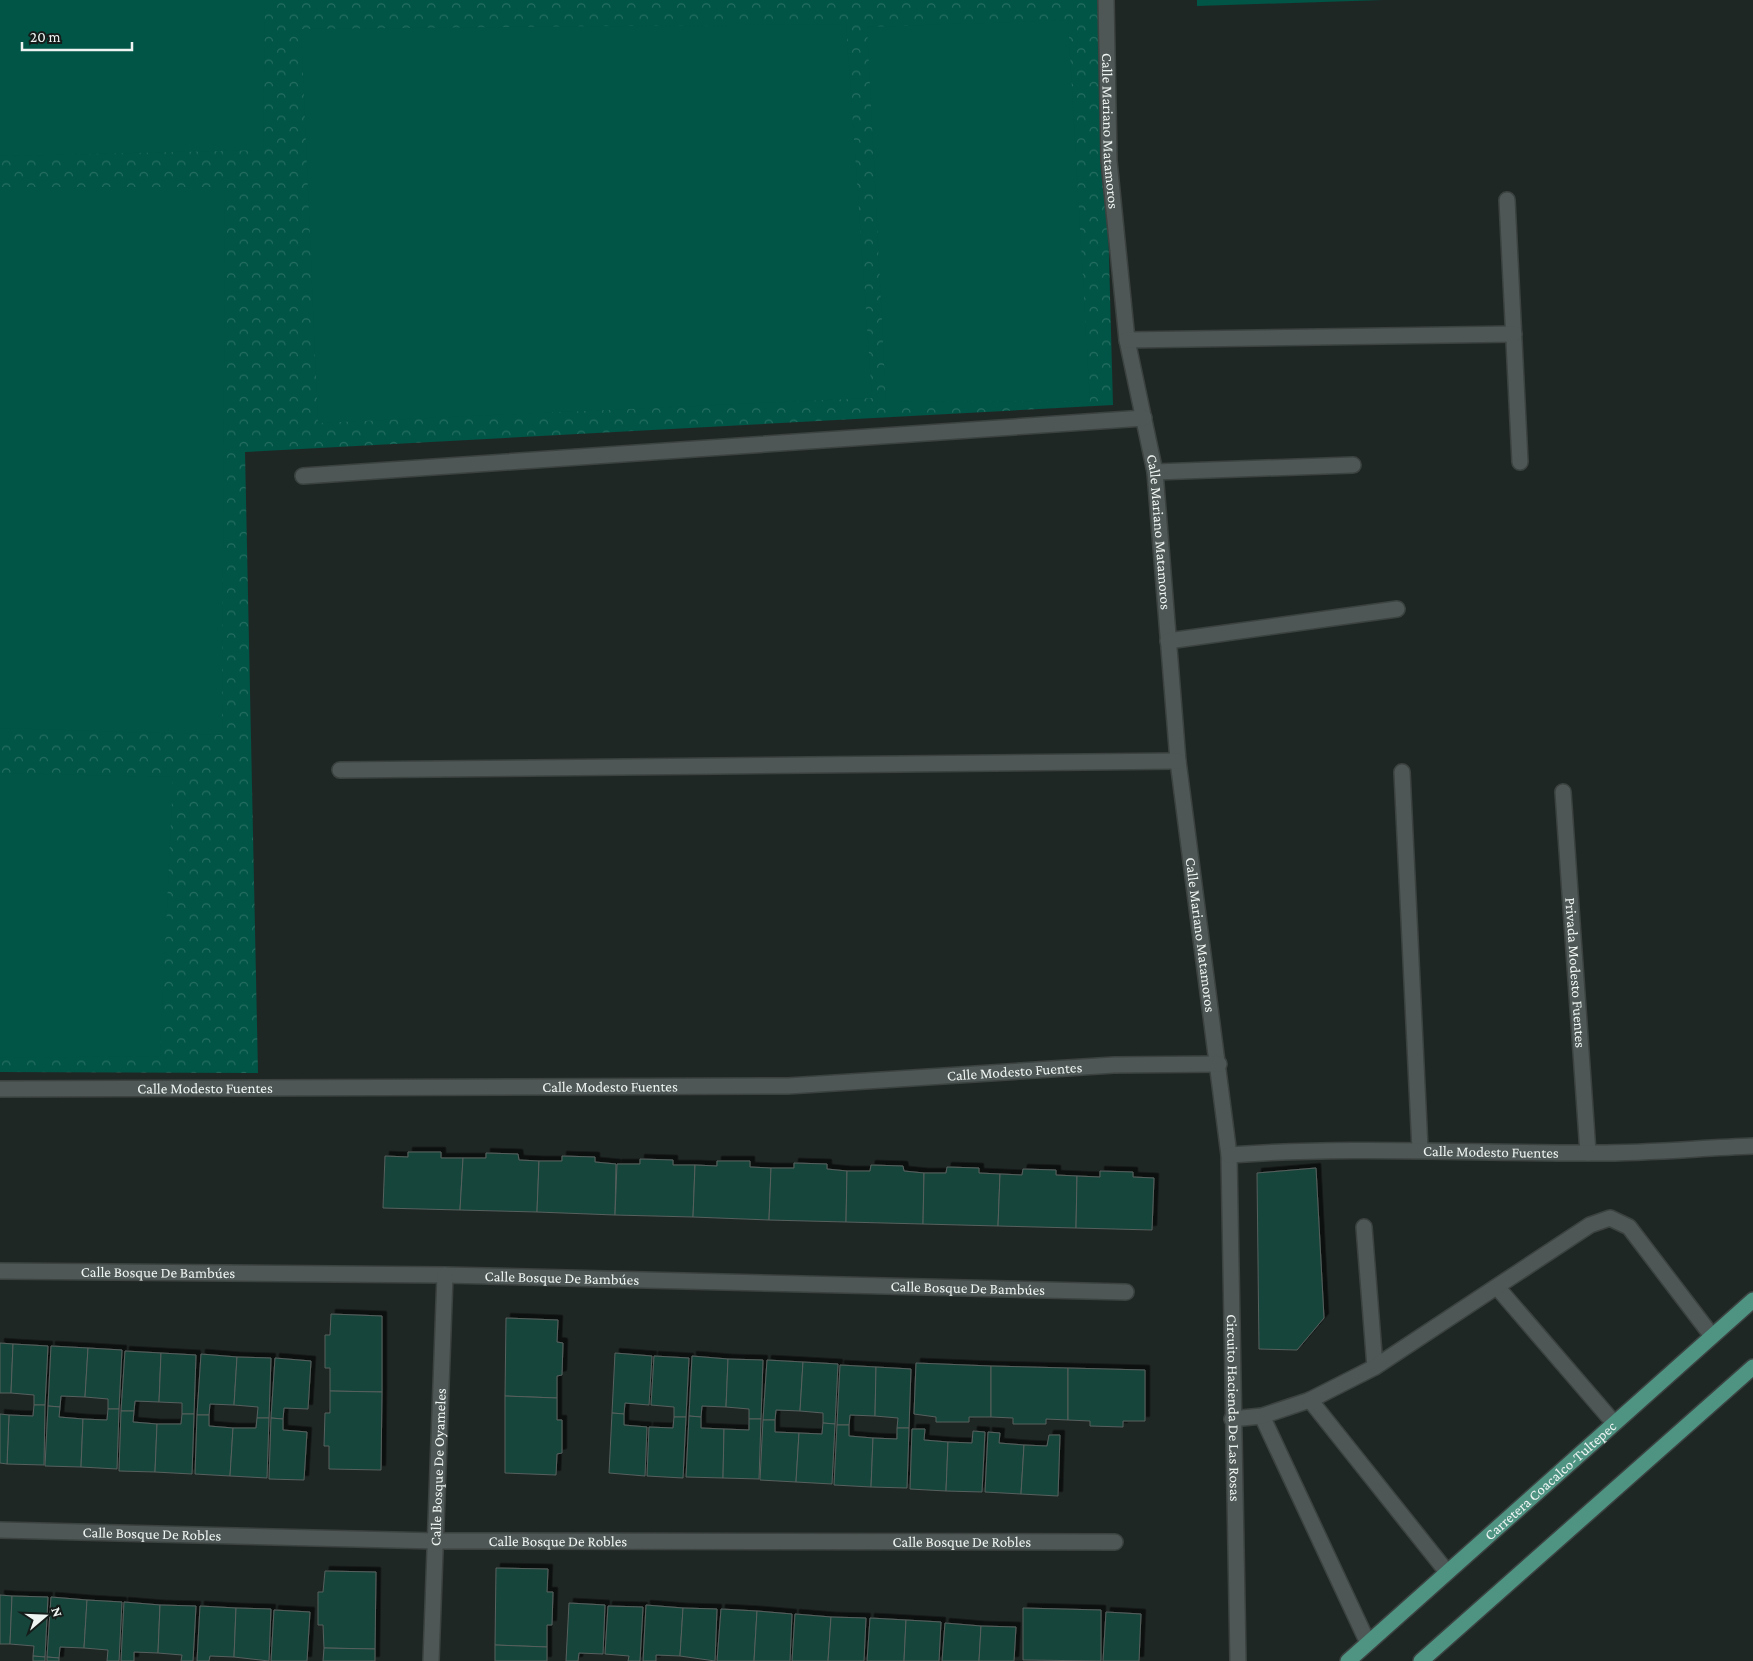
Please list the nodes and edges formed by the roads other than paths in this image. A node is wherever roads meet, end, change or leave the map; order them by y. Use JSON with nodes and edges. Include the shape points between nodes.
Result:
{"nodes":[{"id":1,"x":1106,"y":0,"type":"edge"},
{"id":2,"x":1507,"y":200,"type":"dead end"},
{"id":3,"x":1514,"y":334,"type":"junction"},
{"id":4,"x":1126,"y":340,"type":"junction"},
{"id":5,"x":1144,"y":418,"type":"junction"},
{"id":6,"x":1520,"y":462,"type":"dead end"},
{"id":7,"x":1353,"y":465,"type":"dead end"},
{"id":8,"x":1155,"y":472,"type":"junction"},
{"id":9,"x":302,"y":476,"type":"dead end"},
{"id":10,"x":1397,"y":609,"type":"dead end"},
{"id":11,"x":1168,"y":641,"type":"junction"},
{"id":12,"x":1178,"y":761,"type":"junction"},
{"id":13,"x":340,"y":770,"type":"dead end"},
{"id":14,"x":1402,"y":772,"type":"dead end"},
{"id":15,"x":1563,"y":792,"type":"dead end"},
{"id":16,"x":1219,"y":1064,"type":"junction"},
{"id":17,"x":0,"y":1089,"type":"edge"},
{"id":18,"x":1753,"y":1146,"type":"edge"},
{"id":19,"x":1420,"y":1149,"type":"junction"},
{"id":20,"x":1588,"y":1154,"type":"junction"},
{"id":21,"x":1229,"y":1155,"type":"junction"},
{"id":22,"x":1364,"y":1227,"type":"dead end"},
{"id":23,"x":0,"y":1271,"type":"edge"},
{"id":24,"x":445,"y":1275,"type":"junction"},
{"id":25,"x":1497,"y":1287,"type":"junction"},
{"id":26,"x":1126,"y":1292,"type":"dead end"},
{"id":27,"x":1753,"y":1300,"type":"edge"},
{"id":28,"x":1712,"y":1336,"type":"junction"},
{"id":29,"x":1375,"y":1367,"type":"junction"},
{"id":30,"x":1753,"y":1367,"type":"edge"},
{"id":31,"x":1310,"y":1400,"type":"junction"},
{"id":32,"x":1262,"y":1416,"type":"junction"},
{"id":33,"x":1232,"y":1419,"type":"junction"},
{"id":34,"x":1614,"y":1423,"type":"junction"},
{"id":35,"x":0,"y":1530,"type":"edge"},
{"id":36,"x":436,"y":1541,"type":"junction"},
{"id":37,"x":1115,"y":1542,"type":"dead end"},
{"id":38,"x":1447,"y":1572,"type":"junction"},
{"id":39,"x":1368,"y":1642,"type":"junction"},
{"id":40,"x":431,"y":1661,"type":"edge"},
{"id":41,"x":1238,"y":1661,"type":"edge"},
{"id":42,"x":1348,"y":1661,"type":"edge"},
{"id":43,"x":1421,"y":1661,"type":"edge"}],
"edges":[{"from":1,"to":4,"type":"street","name":"Calle Mariano Matamoros","via":[[1109,161]]},
{"from":2,"to":3,"type":"street"},
{"from":3,"to":4,"type":"street"},
{"from":3,"to":6,"type":"street"},
{"from":4,"to":5,"type":"street","name":"Calle Mariano Matamoros"},
{"from":5,"to":8,"type":"street","name":"Calle Mariano Matamoros"},
{"from":5,"to":9,"type":"street"},
{"from":7,"to":8,"type":"street"},
{"from":8,"to":11,"type":"street","name":"Calle Mariano Matamoros"},
{"from":10,"to":11,"type":"street"},
{"from":11,"to":12,"type":"street","name":"Calle Mariano Matamoros"},
{"from":12,"to":13,"type":"street"},
{"from":12,"to":16,"type":"street","name":"Calle Mariano Matamoros"},
{"from":14,"to":19,"type":"street"},
{"from":15,"to":20,"type":"street","name":"Privada Modesto Fuentes"},
{"from":16,"to":17,"type":"street","name":"Calle Modesto Fuentes","via":[[1114,1065],[788,1086]]},
{"from":16,"to":21,"type":"street","name":"Calle Mariano Matamoros"},
{"from":18,"to":20,"type":"street","name":"Calle Modesto Fuentes"},
{"from":19,"to":20,"type":"street","name":"Calle Modesto Fuentes"},
{"from":19,"to":21,"type":"street","name":"Calle Modesto Fuentes"},
{"from":21,"to":33,"type":"street","name":"Circuito Hacienda De Las Rosas"},
{"from":22,"to":29,"type":"street"},
{"from":23,"to":24,"type":"street","name":"Calle Bosque De Bambúes"},
{"from":24,"to":26,"type":"street","name":"Calle Bosque De Bambúes"},
{"from":24,"to":36,"type":"street","name":"Calle Bosque De Oyameles"},
{"from":25,"to":28,"type":"street","via":[[1590,1225],[1610,1218],[1629,1227]]},
{"from":25,"to":29,"type":"street"},
{"from":25,"to":34,"type":"street"},
{"from":27,"to":28,"type":"main road","name":"Carretera Coacalco-Tultepec"},
{"from":28,"to":34,"type":"main road","name":"Carretera Coacalco-Tultepec"},
{"from":29,"to":31,"type":"street"},
{"from":30,"to":43,"type":"main road"},
{"from":31,"to":32,"type":"street"},
{"from":31,"to":38,"type":"street"},
{"from":32,"to":33,"type":"street"},
{"from":32,"to":39,"type":"street"},
{"from":33,"to":41,"type":"street","name":"Circuito Hacienda De Las Rosas"},
{"from":34,"to":38,"type":"main road","name":"Carretera Coacalco-Tultepec"},
{"from":35,"to":36,"type":"street","name":"Calle Bosque De Robles"},
{"from":36,"to":37,"type":"street","name":"Calle Bosque De Robles"},
{"from":36,"to":40,"type":"street","name":"Calle Bosque De Oyameles"},
{"from":38,"to":39,"type":"main road","name":"Carretera Coacalco-Tultepec"},
{"from":39,"to":42,"type":"main road","name":"Carretera Coacalco-Tultepec"}]}
